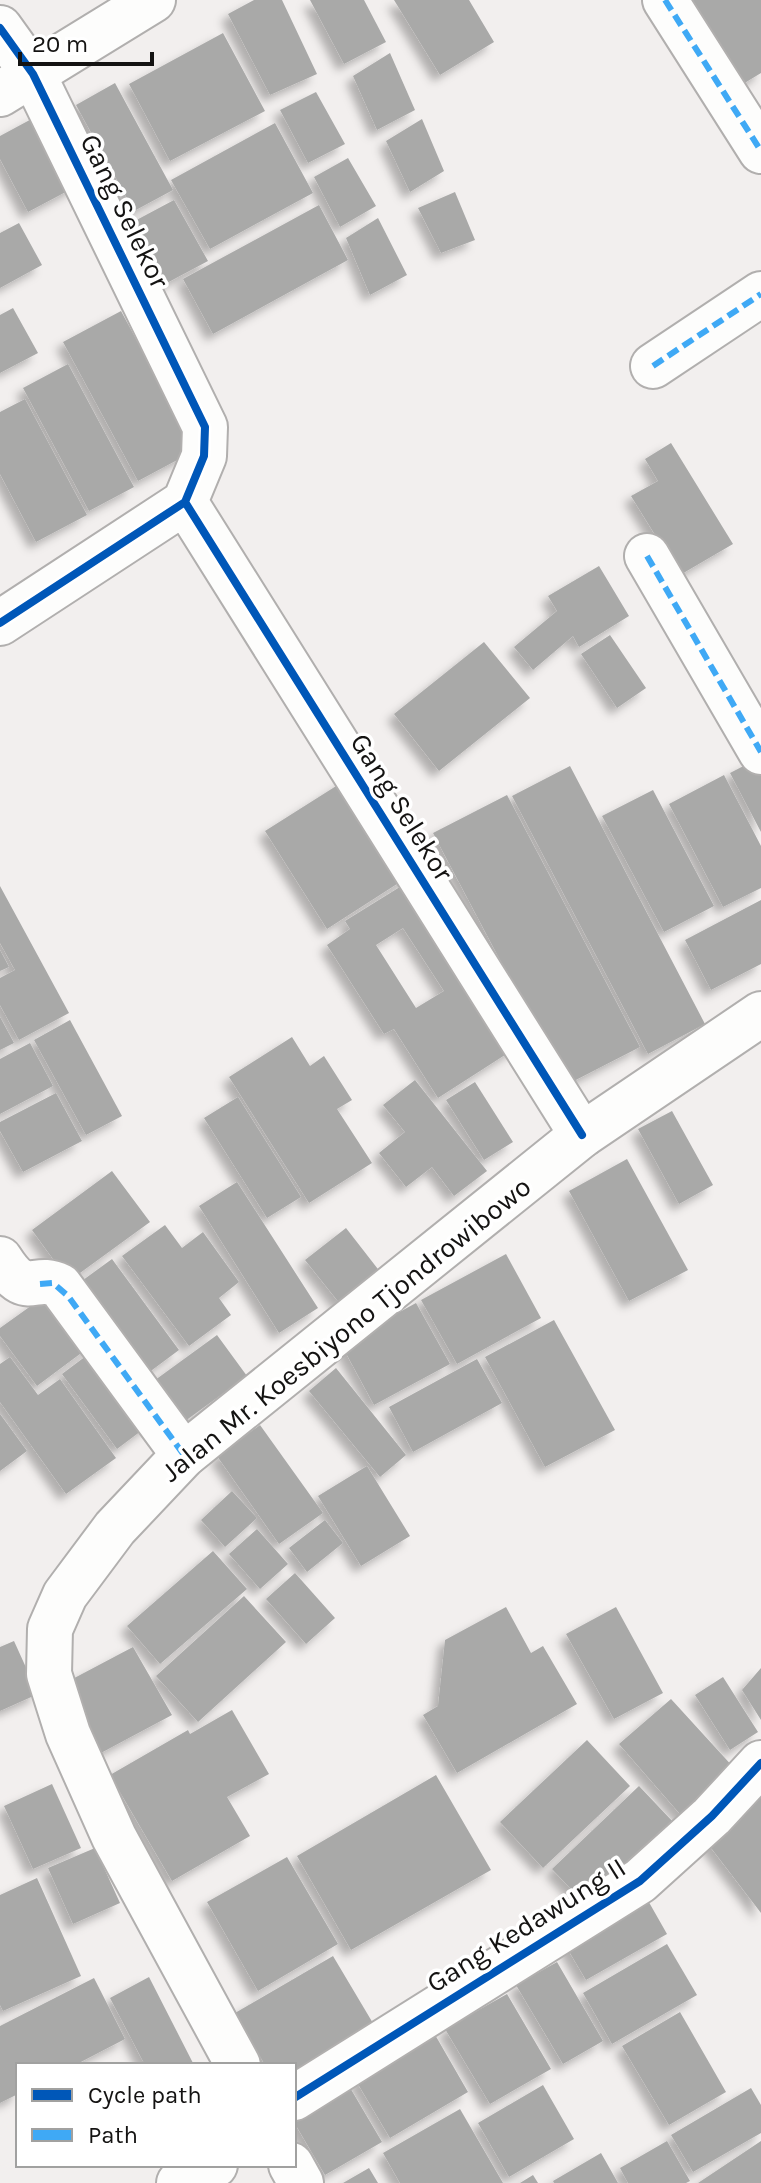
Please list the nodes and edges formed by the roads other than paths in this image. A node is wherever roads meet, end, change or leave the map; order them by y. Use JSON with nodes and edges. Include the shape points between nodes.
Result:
{"nodes":[{"id":1,"x":153,"y":0,"type":"edge"},
{"id":2,"x":665,"y":0,"type":"edge"},
{"id":3,"x":0,"y":28,"type":"edge"},
{"id":4,"x":17,"y":84,"type":"edge"},
{"id":5,"x":761,"y":151,"type":"edge"},
{"id":6,"x":761,"y":294,"type":"edge"},
{"id":7,"x":653,"y":366,"type":"dead end"},
{"id":8,"x":185,"y":502,"type":"junction"},
{"id":9,"x":647,"y":556,"type":"dead end"},
{"id":10,"x":0,"y":623,"type":"edge"},
{"id":11,"x":761,"y":752,"type":"edge"},
{"id":12,"x":761,"y":1014,"type":"edge"},
{"id":13,"x":582,"y":1135,"type":"junction"},
{"id":14,"x":0,"y":1259,"type":"edge"},
{"id":15,"x":184,"y":1455,"type":"junction"},
{"id":16,"x":761,"y":1763,"type":"edge"},
{"id":17,"x":237,"y":2063,"type":"edge"},
{"id":18,"x":296,"y":2097,"type":"edge"},
{"id":19,"x":211,"y":2167,"type":"edge"},
{"id":20,"x":179,"y":2183,"type":"edge"}],
"edges":[{"from":1,"to":4,"type":"street"},
{"from":2,"to":5,"type":"street"},
{"from":3,"to":4,"type":"street","name":"Gang Selekor"},
{"from":4,"to":8,"type":"street","name":"Gang Selekor","via":[[205,427],[204,456]]},
{"from":6,"to":7,"type":"street"},
{"from":8,"to":10,"type":"street"},
{"from":8,"to":13,"type":"street","name":"Gang Selekor"},
{"from":9,"to":11,"type":"street"},
{"from":12,"to":13,"type":"street","name":"Jalan Mr. Koesbiyono Tjondrowibowo"},
{"from":13,"to":15,"type":"street","name":"Jalan Mr. Koesbiyono Tjondrowibowo"},
{"from":14,"to":15,"type":"street","via":[[18,1281],[60,1286]]},
{"from":15,"to":17,"type":"street","name":"Jalan Mr. Koesbiyono Tjondrowibowo","via":[[115,1528],[65,1595],[50,1629],[49,1674],[68,1734],[114,1837]]},
{"from":16,"to":18,"type":"street","name":"Gang Kedawung II","via":[[640,1881]]},
{"from":19,"to":20,"type":"street"}]}
